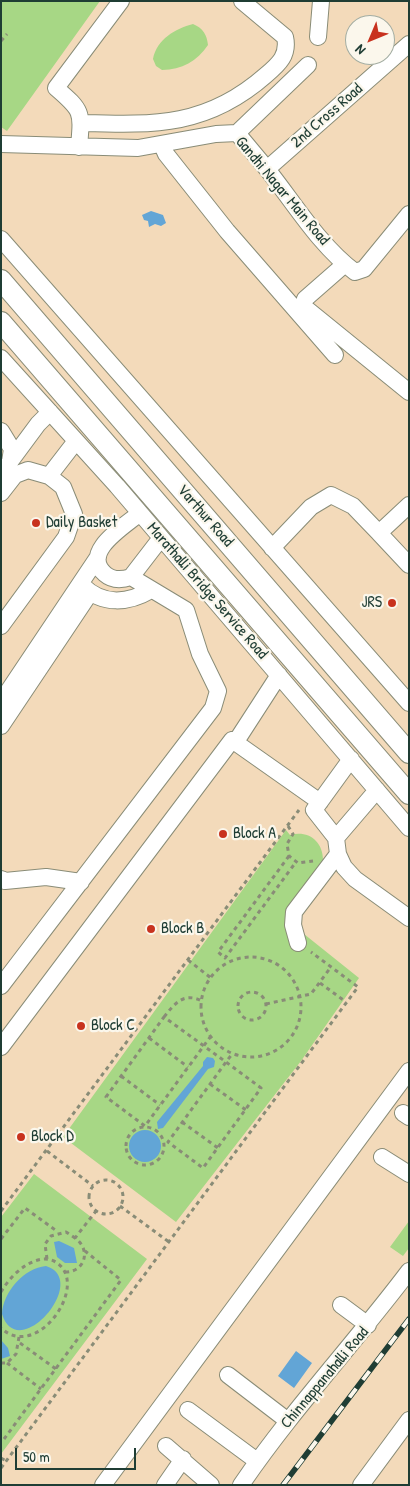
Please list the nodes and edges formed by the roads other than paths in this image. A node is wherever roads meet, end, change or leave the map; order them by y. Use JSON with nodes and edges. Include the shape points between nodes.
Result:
{"nodes":[{"id":1,"x":121,"y":1,"type":"edge"},
{"id":2,"x":242,"y":1,"type":"edge"},
{"id":3,"x":321,"y":1,"type":"edge"},
{"id":4,"x":318,"y":37,"type":"dead end"},
{"id":5,"x":409,"y":44,"type":"edge"},
{"id":6,"x":308,"y":65,"type":"dead end"},
{"id":7,"x":81,"y":123,"type":"junction"},
{"id":8,"x":237,"y":133,"type":"junction"},
{"id":9,"x":1,"y":144,"type":"edge"},
{"id":10,"x":162,"y":145,"type":"junction"},
{"id":11,"x":79,"y":147,"type":"junction"},
{"id":12,"x":267,"y":169,"type":"junction"},
{"id":13,"x":409,"y":214,"type":"edge"},
{"id":14,"x":1,"y":239,"type":"edge"},
{"id":15,"x":345,"y":264,"type":"junction"},
{"id":16,"x":1,"y":280,"type":"edge"},
{"id":17,"x":1,"y":322,"type":"edge"},
{"id":18,"x":335,"y":355,"type":"dead end"},
{"id":19,"x":1,"y":358,"type":"edge"},
{"id":20,"x":409,"y":392,"type":"edge"},
{"id":21,"x":50,"y":412,"type":"junction"},
{"id":22,"x":1,"y":431,"type":"edge"},
{"id":23,"x":76,"y":441,"type":"junction"},
{"id":24,"x":6,"y":468,"type":"edge"},
{"id":25,"x":49,"y":476,"type":"junction"},
{"id":26,"x":1,"y":493,"type":"edge"},
{"id":27,"x":409,"y":505,"type":"edge"},
{"id":28,"x":140,"y":513,"type":"junction"},
{"id":29,"x":379,"y":533,"type":"junction"},
{"id":30,"x":161,"y":538,"type":"junction"},
{"id":31,"x":272,"y":548,"type":"junction"},
{"id":32,"x":98,"y":557,"type":"junction"},
{"id":33,"x":409,"y":565,"type":"edge"},
{"id":34,"x":131,"y":577,"type":"junction"},
{"id":35,"x":85,"y":588,"type":"junction"},
{"id":36,"x":151,"y":590,"type":"junction"},
{"id":37,"x":1,"y":626,"type":"edge"},
{"id":38,"x":279,"y":676,"type":"junction"},
{"id":39,"x":1,"y":702,"type":"edge"},
{"id":40,"x":409,"y":703,"type":"edge"},
{"id":41,"x":1,"y":726,"type":"edge"},
{"id":42,"x":235,"y":742,"type":"junction"},
{"id":43,"x":409,"y":753,"type":"edge"},
{"id":44,"x":351,"y":759,"type":"junction"},
{"id":45,"x":377,"y":790,"type":"junction"},
{"id":46,"x":409,"y":794,"type":"edge"},
{"id":47,"x":311,"y":807,"type":"junction"},
{"id":48,"x":409,"y":828,"type":"edge"},
{"id":49,"x":337,"y":846,"type":"junction"},
{"id":50,"x":1,"y":880,"type":"edge"},
{"id":51,"x":81,"y":882,"type":"junction"},
{"id":52,"x":409,"y":918,"type":"edge"},
{"id":53,"x":298,"y":943,"type":"road end"},
{"id":54,"x":1,"y":986,"type":"edge"},
{"id":55,"x":1,"y":1047,"type":"edge"},
{"id":56,"x":409,"y":1071,"type":"edge"},
{"id":57,"x":382,"y":1157,"type":"dead end"},
{"id":58,"x":409,"y":1174,"type":"edge"},
{"id":59,"x":409,"y":1272,"type":"edge"},
{"id":60,"x":341,"y":1305,"type":"dead end"},
{"id":61,"x":368,"y":1325,"type":"junction"},
{"id":62,"x":228,"y":1375,"type":"dead end"},
{"id":63,"x":188,"y":1410,"type":"dead end"},
{"id":64,"x":409,"y":1420,"type":"edge"},
{"id":65,"x":288,"y":1421,"type":"junction"},
{"id":66,"x":166,"y":1446,"type":"dead end"},
{"id":67,"x":183,"y":1459,"type":"junction"},
{"id":68,"x":257,"y":1461,"type":"junction"},
{"id":69,"x":103,"y":1485,"type":"edge"},
{"id":70,"x":165,"y":1485,"type":"edge"},
{"id":71,"x":211,"y":1485,"type":"edge"},
{"id":72,"x":242,"y":1485,"type":"edge"},
{"id":73,"x":361,"y":1485,"type":"edge"}],
"edges":[{"from":1,"to":7,"type":"street","via":[[56,88],[80,112]]},
{"from":2,"to":7,"type":"street","via":[[284,37],[286,44],[280,63],[260,81],[219,108],[175,120],[145,125]]},
{"from":3,"to":4,"type":"street"},
{"from":5,"to":12,"type":"street","name":"2nd Cross Road"},
{"from":6,"to":8,"type":"street"},
{"from":7,"to":11,"type":"street"},
{"from":8,"to":10,"type":"street","name":"Gandhi Nagar Main Road"},
{"from":8,"to":12,"type":"street","name":"Gandhi Nagar Main Road"},
{"from":9,"to":11,"type":"street","name":"Gandhi Nagar Main Road"},
{"from":10,"to":11,"type":"street","name":"Gandhi Nagar Main Road"},
{"from":10,"to":18,"type":"street","via":[[227,231]]},
{"from":12,"to":15,"type":"street","name":"Gandhi Nagar Main Road","via":[[304,220]]},
{"from":13,"to":15,"type":"street","via":[[364,270],[355,272]]},
{"from":14,"to":31,"type":"street"},
{"from":15,"to":20,"type":"street","via":[[305,299],[304,306]]},
{"from":16,"to":43,"type":"main road","name":"Varthur Road"},
{"from":17,"to":46,"type":"main road","name":"Varthur Road"},
{"from":19,"to":21,"type":"street","name":"Marathalli Bridge Service Road"},
{"from":21,"to":23,"type":"street","name":"Marathalli Bridge Service Road"},
{"from":21,"to":24,"type":"street"},
{"from":22,"to":24,"type":"street","via":[[12,449]]},
{"from":23,"to":25,"type":"street"},
{"from":23,"to":28,"type":"street","name":"Marathalli Bridge Service Road"},
{"from":25,"to":26,"type":"street","via":[[28,470],[15,475]]},
{"from":25,"to":37,"type":"street","via":[[63,487],[74,514],[66,537]]},
{"from":27,"to":29,"type":"street"},
{"from":28,"to":30,"type":"street","name":"Marathalli Bridge Service Road"},
{"from":28,"to":32,"type":"street","via":[[106,541]]},
{"from":29,"to":31,"type":"street","via":[[353,506],[332,496],[311,506]]},
{"from":29,"to":33,"type":"street"},
{"from":30,"to":34,"type":"street"},
{"from":30,"to":38,"type":"street","name":"Marathalli Bridge Service Road"},
{"from":31,"to":40,"type":"street"},
{"from":32,"to":34,"type":"street","via":[[102,570],[112,578]]},
{"from":32,"to":35,"type":"street"},
{"from":34,"to":36,"type":"street"},
{"from":35,"to":36,"type":"street","via":[[107,599],[126,602]]},
{"from":35,"to":39,"type":"street"},
{"from":35,"to":41,"type":"street"},
{"from":36,"to":51,"type":"street","via":[[186,610],[200,654],[218,690],[214,708]]},
{"from":38,"to":42,"type":"street"},
{"from":38,"to":44,"type":"street","name":"Marathalli Bridge Service Road"},
{"from":42,"to":47,"type":"street"},
{"from":42,"to":55,"type":"street","via":[[232,740],[207,772]]},
{"from":44,"to":45,"type":"street","name":"Marathalli Bridge Service Road"},
{"from":44,"to":47,"type":"street"},
{"from":45,"to":48,"type":"street","name":"Marathalli Bridge Service Road"},
{"from":45,"to":49,"type":"street"},
{"from":47,"to":49,"type":"street"},
{"from":49,"to":52,"type":"street","via":[[344,867],[355,879]]},
{"from":49,"to":53,"type":"street","via":[[294,912],[293,925]]},
{"from":50,"to":51,"type":"street","via":[[46,877]]},
{"from":51,"to":54,"type":"street"},
{"from":56,"to":69,"type":"street"},
{"from":57,"to":58,"type":"street"},
{"from":59,"to":61,"type":"street","name":"Chinnappanahalli Road"},
{"from":60,"to":61,"type":"street"},
{"from":61,"to":65,"type":"street","name":"Chinnappanahalli Road"},
{"from":62,"to":65,"type":"street"},
{"from":63,"to":68,"type":"street"},
{"from":64,"to":73,"type":"street"},
{"from":65,"to":68,"type":"street","name":"Chinnappanahalli Road"},
{"from":66,"to":67,"type":"street"},
{"from":67,"to":70,"type":"street"},
{"from":67,"to":71,"type":"street"},
{"from":68,"to":72,"type":"street","name":"Chinnappanahalli Road"}]}
